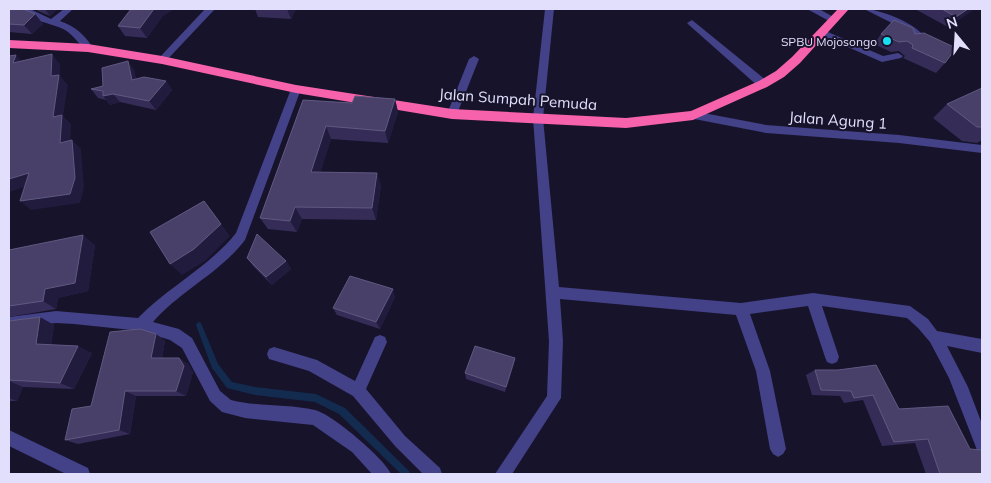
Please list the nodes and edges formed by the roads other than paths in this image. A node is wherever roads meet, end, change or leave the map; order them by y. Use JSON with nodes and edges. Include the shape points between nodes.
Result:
{"nodes":[{"id":1,"x":24,"y":9,"type":"edge"},
{"id":2,"x":69,"y":9,"type":"edge"},
{"id":3,"x":210,"y":9,"type":"edge"},
{"id":4,"x":549,"y":9,"type":"edge"},
{"id":5,"x":812,"y":9,"type":"edge"},
{"id":6,"x":844,"y":9,"type":"edge"},
{"id":7,"x":868,"y":9,"type":"edge"},
{"id":8,"x":834,"y":20,"type":"junction"},
{"id":9,"x":692,"y":22,"type":"dead end"},
{"id":10,"x":63,"y":25,"type":"junction"},
{"id":11,"x":821,"y":32,"type":"junction"},
{"id":12,"x":910,"y":41,"type":"edge"},
{"id":13,"x":9,"y":44,"type":"edge"},
{"id":14,"x":88,"y":48,"type":"junction"},
{"id":15,"x":898,"y":56,"type":"dead end"},
{"id":16,"x":474,"y":59,"type":"dead end"},
{"id":17,"x":162,"y":60,"type":"junction"},
{"id":18,"x":763,"y":84,"type":"junction"},
{"id":19,"x":296,"y":89,"type":"junction"},
{"id":20,"x":452,"y":114,"type":"junction"},
{"id":21,"x":693,"y":115,"type":"junction"},
{"id":22,"x":538,"y":118,"type":"junction"},
{"id":23,"x":981,"y":150,"type":"edge"},
{"id":24,"x":553,"y":292,"type":"junction"},
{"id":25,"x":813,"y":299,"type":"junction"},
{"id":26,"x":741,"y":309,"type":"junction"},
{"id":27,"x":9,"y":323,"type":"edge"},
{"id":28,"x":141,"y":325,"type":"junction"},
{"id":29,"x":932,"y":336,"type":"junction"},
{"id":30,"x":380,"y":342,"type":"dead end"},
{"id":31,"x":982,"y":346,"type":"edge"},
{"id":32,"x":274,"y":354,"type":"dead end"},
{"id":33,"x":832,"y":357,"type":"dead end"},
{"id":34,"x":358,"y":391,"type":"junction"},
{"id":35,"x":9,"y":438,"type":"edge"},
{"id":36,"x":982,"y":445,"type":"edge"},
{"id":37,"x":778,"y":449,"type":"dead end"},
{"id":38,"x":82,"y":474,"type":"edge"},
{"id":39,"x":383,"y":474,"type":"edge"},
{"id":40,"x":434,"y":474,"type":"edge"},
{"id":41,"x":503,"y":474,"type":"edge"}],
"edges":[{"from":1,"to":10,"type":"street"},
{"from":2,"to":10,"type":"street"},
{"from":3,"to":17,"type":"street"},
{"from":4,"to":22,"type":"street"},
{"from":5,"to":8,"type":"street"},
{"from":6,"to":8,"type":"highway","name":"Jalan Sumpah Pemuda"},
{"from":7,"to":12,"type":"street","via":[[916,32]]},
{"from":8,"to":11,"type":"highway","name":"Jalan Sumpah Pemuda"},
{"from":9,"to":18,"type":"street"},
{"from":10,"to":14,"type":"street","via":[[84,39]]},
{"from":11,"to":15,"type":"street","via":[[882,59]]},
{"from":11,"to":18,"type":"highway","name":"Jalan Sumpah Pemuda","via":[[796,60]]},
{"from":13,"to":14,"type":"highway","name":"Jalan Sumpah Pemuda"},
{"from":14,"to":17,"type":"highway","name":"Jalan Sumpah Pemuda"},
{"from":16,"to":20,"type":"street"},
{"from":17,"to":19,"type":"highway","name":"Jalan Sumpah Pemuda"},
{"from":18,"to":21,"type":"highway","name":"Jalan Sumpah Pemuda"},
{"from":19,"to":20,"type":"highway","name":"Jalan Sumpah Pemuda"},
{"from":19,"to":28,"type":"street","via":[[235,246],[162,303]]},
{"from":20,"to":22,"type":"highway","name":"Jalan Sumpah Pemuda"},
{"from":21,"to":22,"type":"highway","name":"Jalan Sumpah Pemuda","via":[[626,123]]},
{"from":21,"to":23,"type":"street","name":"Jalan Agung 1","via":[[766,129],[899,139]]},
{"from":22,"to":24,"type":"street"},
{"from":24,"to":26,"type":"street"},
{"from":24,"to":41,"type":"street","via":[[556,341],[554,398]]},
{"from":25,"to":26,"type":"street"},
{"from":25,"to":29,"type":"street","via":[[910,312]]},
{"from":25,"to":33,"type":"street"},
{"from":26,"to":37,"type":"street","via":[[763,371]]},
{"from":27,"to":28,"type":"street","via":[[56,317]]},
{"from":28,"to":39,"type":"street","via":[[174,334],[187,343],[215,396],[227,407],[316,418],[357,447]]},
{"from":29,"to":31,"type":"street"},
{"from":29,"to":36,"type":"street","via":[[959,382]]},
{"from":30,"to":34,"type":"street"},
{"from":32,"to":34,"type":"street","via":[[312,365]]},
{"from":34,"to":40,"type":"street","via":[[400,441]]},
{"from":35,"to":38,"type":"street"}]}
